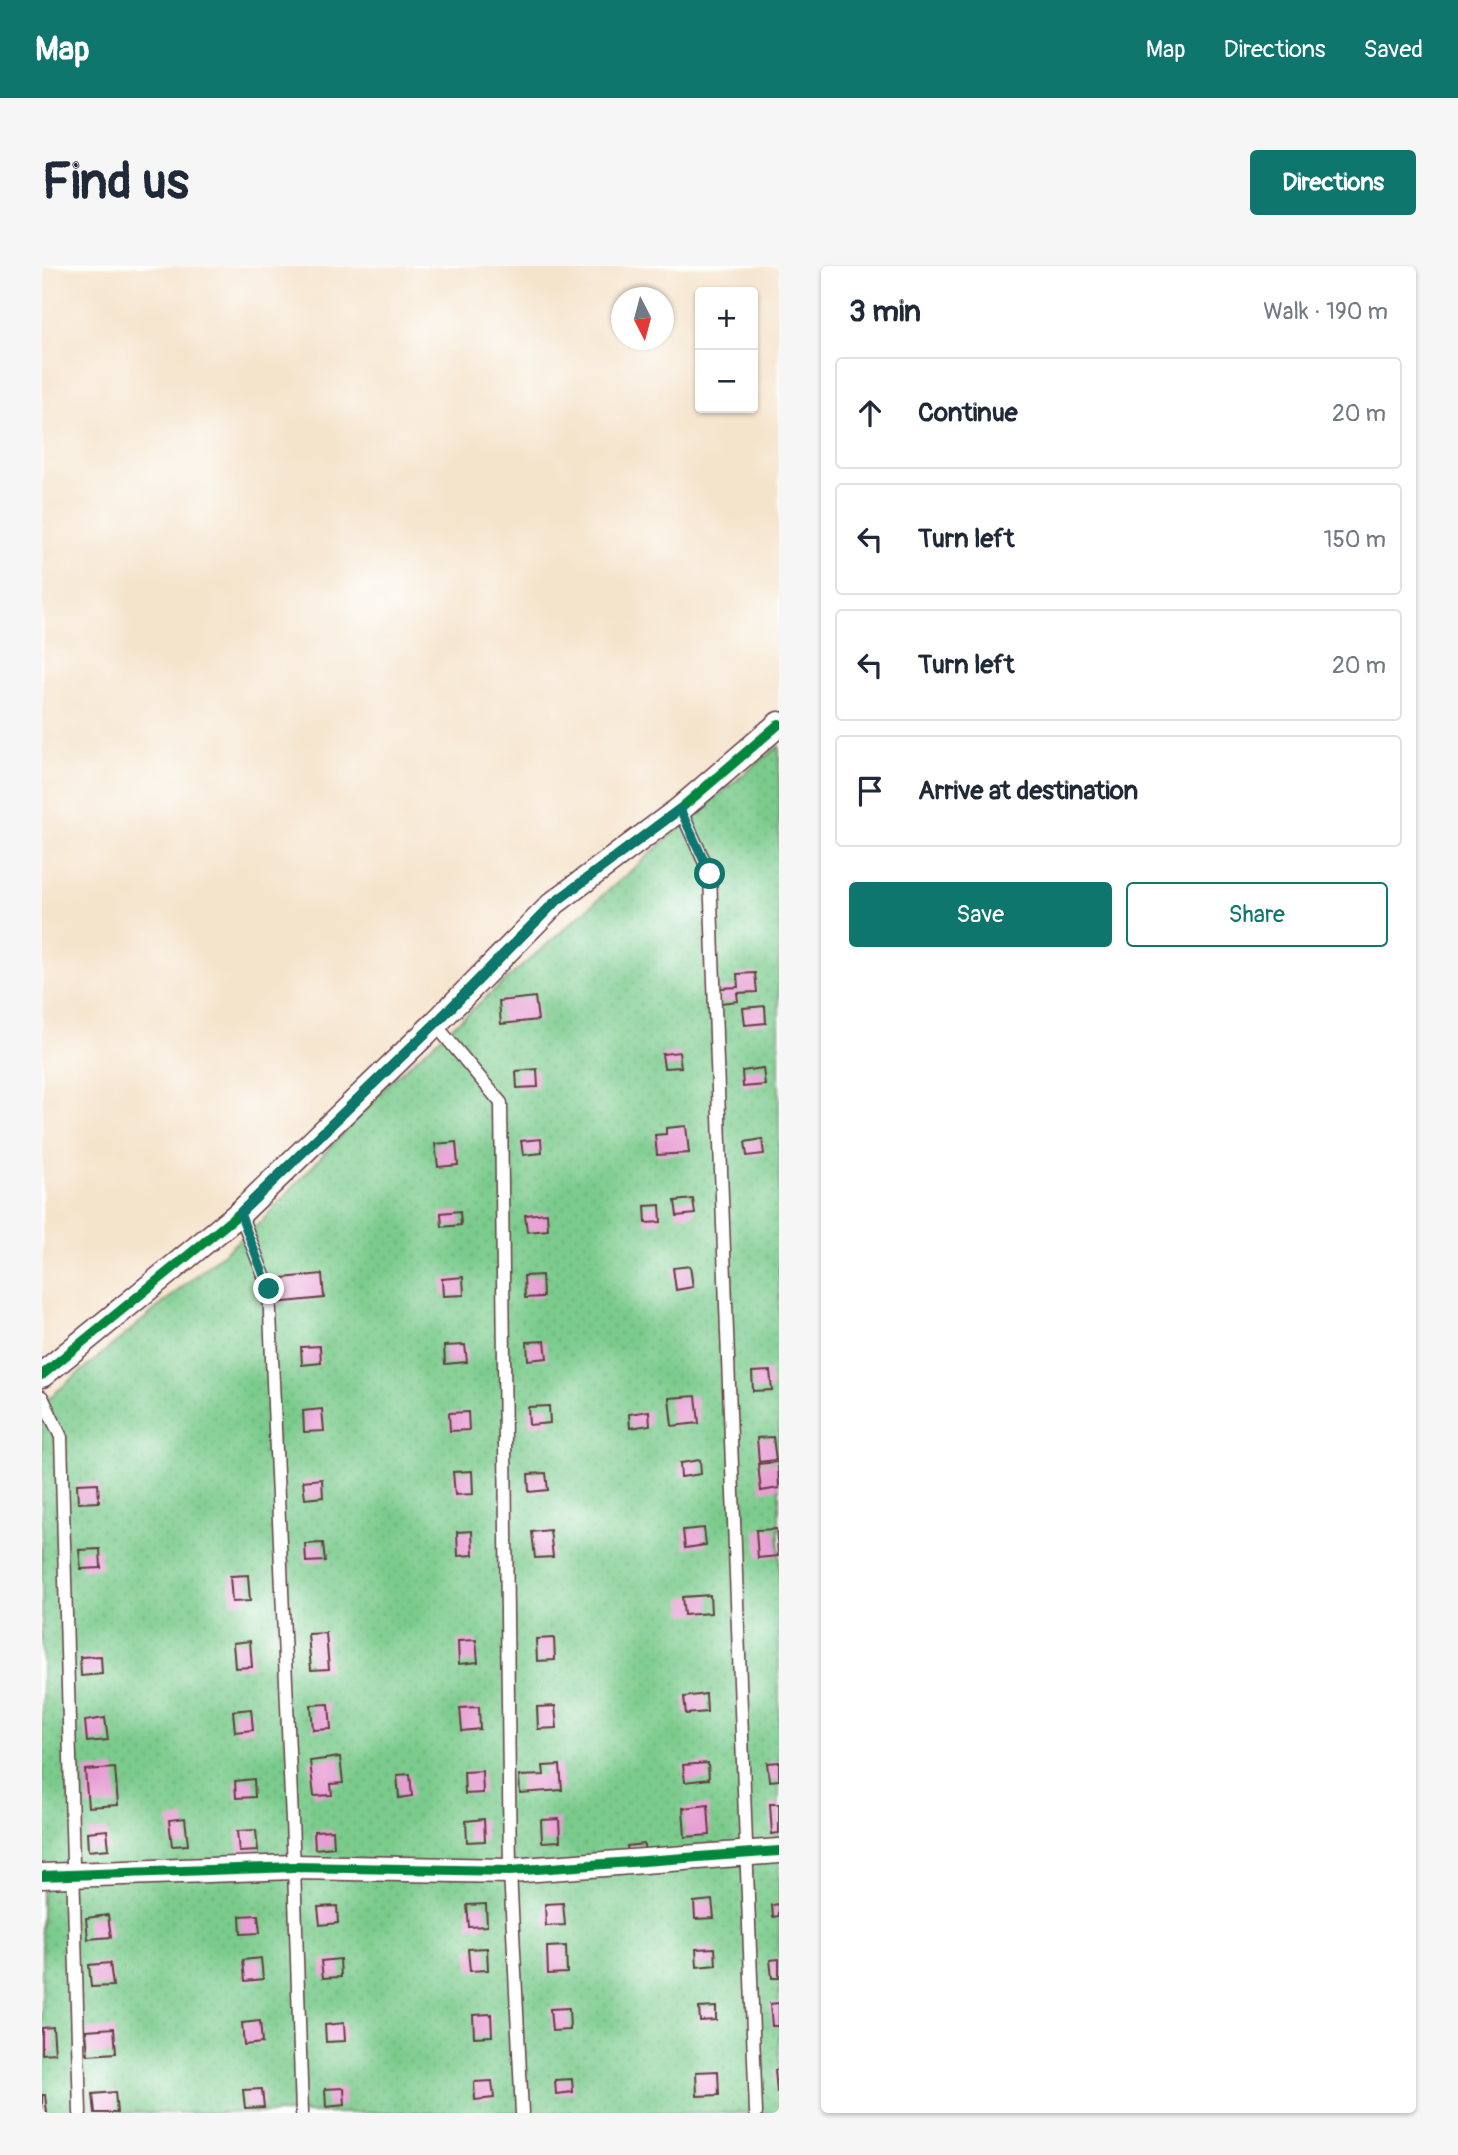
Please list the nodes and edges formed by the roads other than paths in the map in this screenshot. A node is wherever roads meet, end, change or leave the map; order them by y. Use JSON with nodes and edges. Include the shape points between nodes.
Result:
{"nodes":[{"id":1,"x":779,"y":724,"type":"edge"},
{"id":2,"x":680,"y":809,"type":"junction"},
{"id":3,"x":435,"y":1024,"type":"junction"},
{"id":4,"x":240,"y":1213,"type":"junction"},
{"id":5,"x":42,"y":1375,"type":"edge"},
{"id":6,"x":42,"y":1397,"type":"edge"},
{"id":7,"x":747,"y":1851,"type":"junction"},
{"id":8,"x":779,"y":1851,"type":"edge"},
{"id":9,"x":294,"y":1867,"type":"junction"},
{"id":10,"x":510,"y":1871,"type":"junction"},
{"id":11,"x":73,"y":1875,"type":"junction"},
{"id":12,"x":42,"y":1876,"type":"edge"},
{"id":13,"x":80,"y":2113,"type":"edge"},
{"id":14,"x":302,"y":2113,"type":"edge"},
{"id":15,"x":522,"y":2113,"type":"edge"},
{"id":16,"x":756,"y":2113,"type":"edge"}],
"edges":[{"from":1,"to":2,"type":"street"},
{"from":2,"to":3,"type":"street","via":[[554,903]]},
{"from":2,"to":7,"type":"lane","via":[[710,874]]},
{"from":3,"to":4,"type":"street"},
{"from":3,"to":10,"type":"lane","via":[[501,1103]]},
{"from":4,"to":5,"type":"street"},
{"from":4,"to":9,"type":"lane","via":[[269,1289]]},
{"from":6,"to":11,"type":"lane","via":[[61,1437]]},
{"from":7,"to":8,"type":"street"},
{"from":7,"to":10,"type":"street"},
{"from":7,"to":16,"type":"lane"},
{"from":9,"to":10,"type":"street"},
{"from":9,"to":11,"type":"street"},
{"from":9,"to":14,"type":"lane"},
{"from":10,"to":15,"type":"lane"},
{"from":11,"to":12,"type":"street"},
{"from":11,"to":13,"type":"lane"}]}
